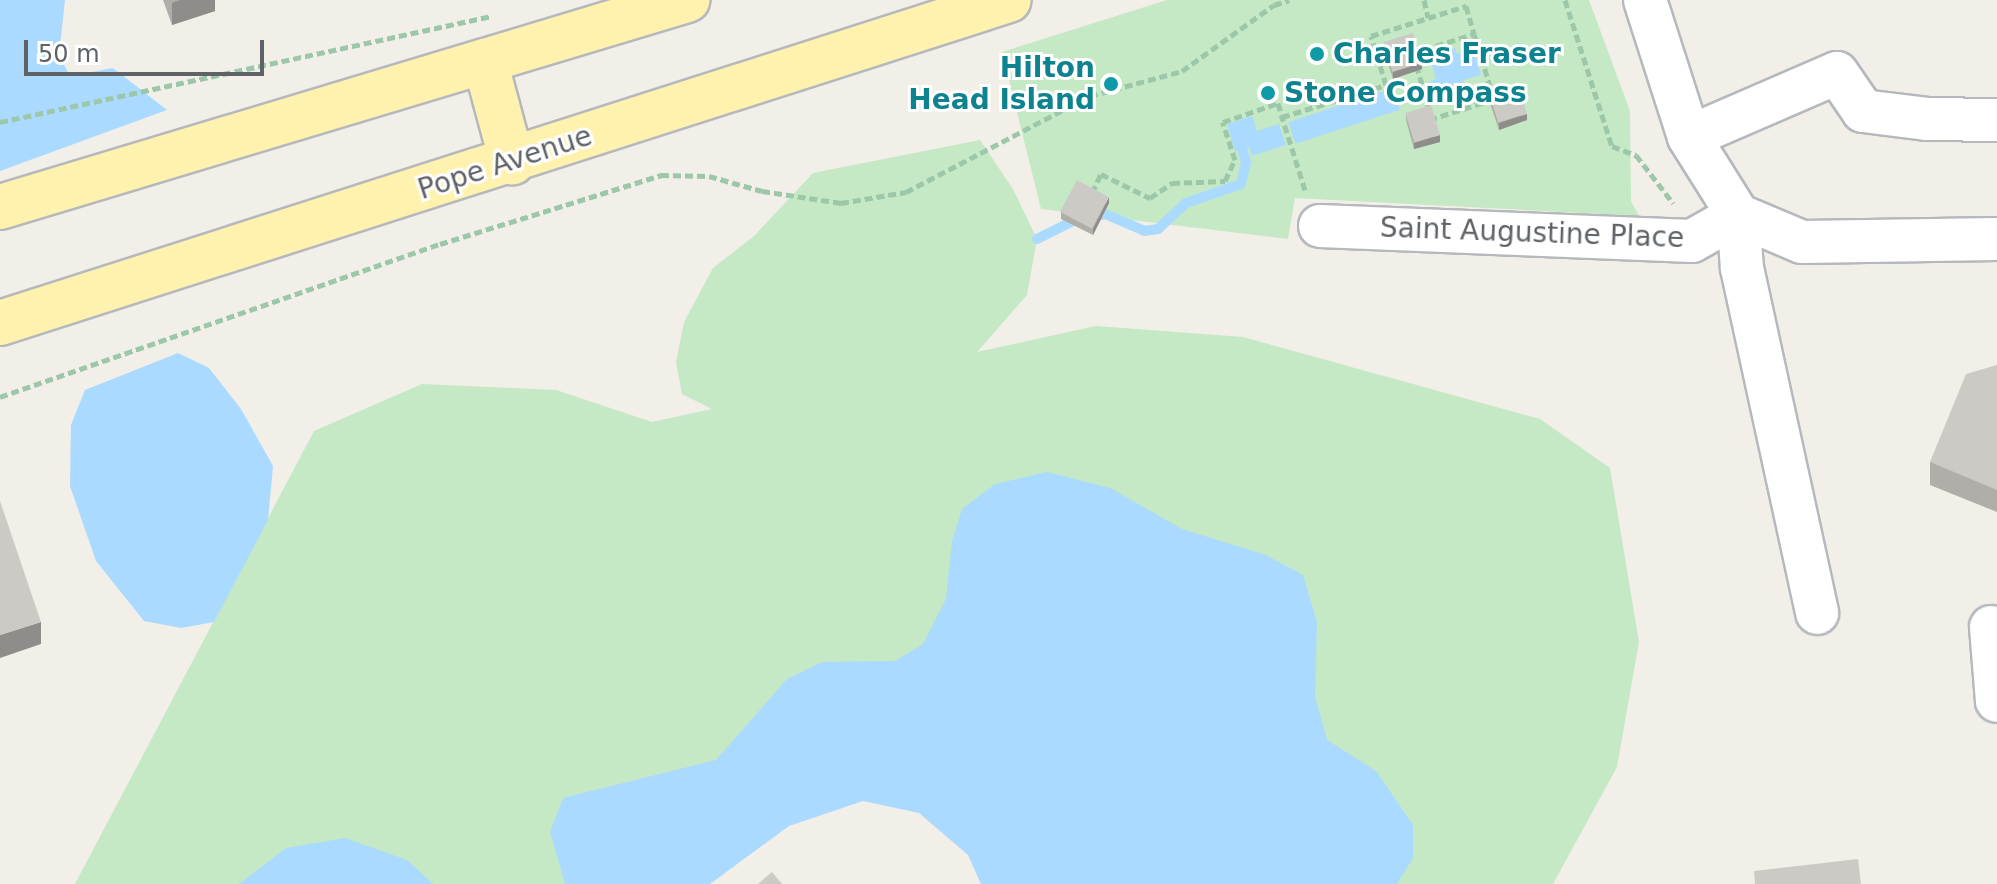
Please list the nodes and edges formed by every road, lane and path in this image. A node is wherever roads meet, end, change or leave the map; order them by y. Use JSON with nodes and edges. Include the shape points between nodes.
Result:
{"nodes":[{"id":1,"x":687,"y":0,"type":"edge"},
{"id":2,"x":1009,"y":0,"type":"edge"},
{"id":3,"x":1289,"y":0,"type":"edge"},
{"id":4,"x":1424,"y":0,"type":"edge"},
{"id":5,"x":1645,"y":0,"type":"edge"},
{"id":6,"x":508,"y":13,"type":"dead end"},
{"id":7,"x":1428,"y":18,"type":"junction"},
{"id":8,"x":1474,"y":34,"type":"junction"},
{"id":9,"x":485,"y":61,"type":"junction"},
{"id":10,"x":1282,"y":117,"type":"junction"},
{"id":11,"x":1997,"y":120,"type":"edge"},
{"id":12,"x":0,"y":122,"type":"edge"},
{"id":13,"x":1689,"y":137,"type":"junction"},
{"id":14,"x":512,"y":162,"type":"junction"},
{"id":15,"x":1092,"y":194,"type":"edge"},
{"id":16,"x":0,"y":207,"type":"edge"},
{"id":17,"x":1312,"y":208,"type":"joint"},
{"id":18,"x":1738,"y":215,"type":"junction"},
{"id":19,"x":1997,"y":239,"type":"edge"},
{"id":20,"x":0,"y":323,"type":"edge"},
{"id":21,"x":0,"y":397,"type":"edge"},
{"id":22,"x":1817,"y":613,"type":"dead end"},
{"id":23,"x":1991,"y":627,"type":"dead end"},
{"id":24,"x":1997,"y":701,"type":"edge"}],
"edges":[{"from":1,"to":9,"type":"main road"},
{"from":2,"to":14,"type":"main road","name":"Pope Avenue"},
{"from":3,"to":21,"type":"path","via":[[1274,5],[1182,71],[1090,96],[906,192],[841,203],[762,191],[709,176],[661,175],[195,327]]},
{"from":4,"to":7,"type":"path"},
{"from":5,"to":13,"type":"street"},
{"from":6,"to":12,"type":"path"},
{"from":7,"to":8,"type":"path","via":[[1466,6]]},
{"from":7,"to":10,"type":"path","via":[[1371,36],[1386,85]]},
{"from":8,"to":8,"type":"path","via":[[1413,53],[1432,119],[1494,99]]},
{"from":9,"to":14,"type":"main road"},
{"from":9,"to":16,"type":"main road"},
{"from":10,"to":15,"type":"path","via":[[1278,103],[1223,122],[1235,160],[1225,181],[1172,183],[1150,198],[1101,174]]},
{"from":10,"to":17,"type":"path"},
{"from":11,"to":13,"type":"street","via":[[1863,111],[1837,73]]},
{"from":13,"to":18,"type":"street"},
{"from":14,"to":20,"type":"main road","name":"Pope Avenue"},
{"from":17,"to":18,"type":"street","name":"Saint Augustine Place","via":[[1692,241]]},
{"from":18,"to":19,"type":"street","via":[[1802,242]]},
{"from":18,"to":22,"type":"street","via":[[1742,268]]},
{"from":23,"to":24,"type":"street"}]}
